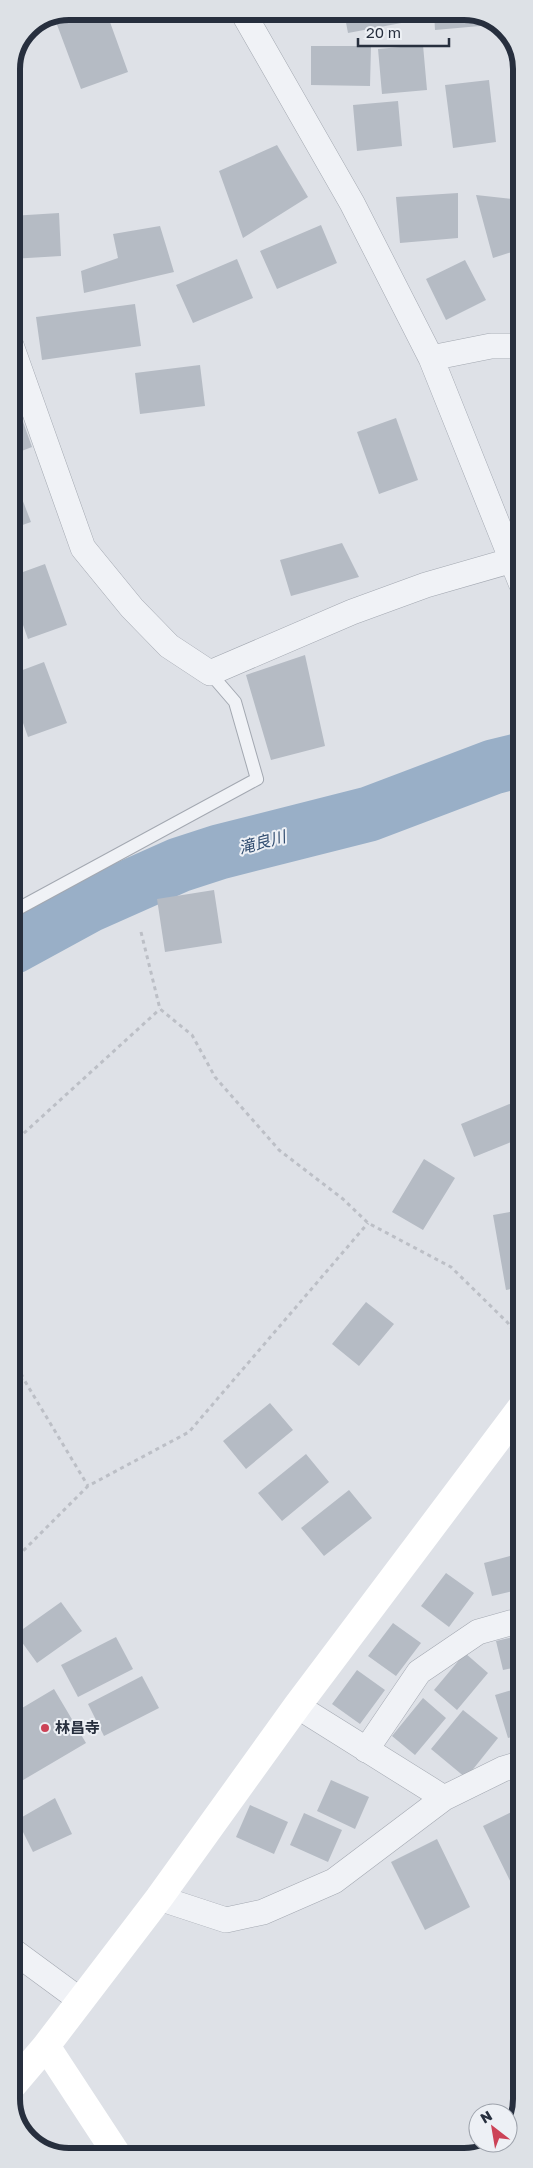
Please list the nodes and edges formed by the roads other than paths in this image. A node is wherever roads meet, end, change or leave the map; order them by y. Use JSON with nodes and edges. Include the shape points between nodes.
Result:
{"nodes":[{"id":1,"x":247,"y":20,"type":"edge"},
{"id":2,"x":513,"y":346,"type":"edge"},
{"id":3,"x":431,"y":358,"type":"junction"},
{"id":4,"x":20,"y":370,"type":"edge"},
{"id":5,"x":513,"y":562,"type":"edge"},
{"id":6,"x":513,"y":573,"type":"edge"},
{"id":7,"x":210,"y":672,"type":"junction"},
{"id":8,"x":20,"y":908,"type":"edge"},
{"id":9,"x":513,"y":1419,"type":"edge"},
{"id":10,"x":513,"y":1622,"type":"edge"},
{"id":11,"x":297,"y":1706,"type":"junction"},
{"id":12,"x":366,"y":1750,"type":"junction"},
{"id":13,"x":513,"y":1766,"type":"edge"},
{"id":14,"x":444,"y":1798,"type":"junction"},
{"id":15,"x":159,"y":1898,"type":"junction"},
{"id":16,"x":20,"y":1956,"type":"edge"},
{"id":17,"x":80,"y":2000,"type":"junction"},
{"id":18,"x":46,"y":2046,"type":"junction"},
{"id":19,"x":20,"y":2077,"type":"edge"},
{"id":20,"x":113,"y":2148,"type":"edge"}],
"edges":[{"from":1,"to":3,"type":"street","via":[[352,203]]},
{"from":2,"to":3,"type":"street","via":[[491,346]]},
{"from":3,"to":5,"type":"street"},
{"from":4,"to":7,"type":"street","via":[[83,548],[132,608],[169,646]]},
{"from":6,"to":7,"type":"street","via":[[426,585],[352,612]]},
{"from":7,"to":8,"type":"lane","via":[[235,702],[257,779]]},
{"from":9,"to":11,"type":"street"},
{"from":10,"to":12,"type":"street","via":[[478,1632],[420,1672]]},
{"from":11,"to":12,"type":"street"},
{"from":11,"to":15,"type":"street"},
{"from":12,"to":14,"type":"street"},
{"from":13,"to":14,"type":"street"},
{"from":14,"to":15,"type":"street","via":[[334,1881],[263,1912],[226,1920]]},
{"from":15,"to":17,"type":"street"},
{"from":16,"to":17,"type":"street"},
{"from":17,"to":18,"type":"street"},
{"from":18,"to":19,"type":"street"},
{"from":18,"to":20,"type":"street"}]}
